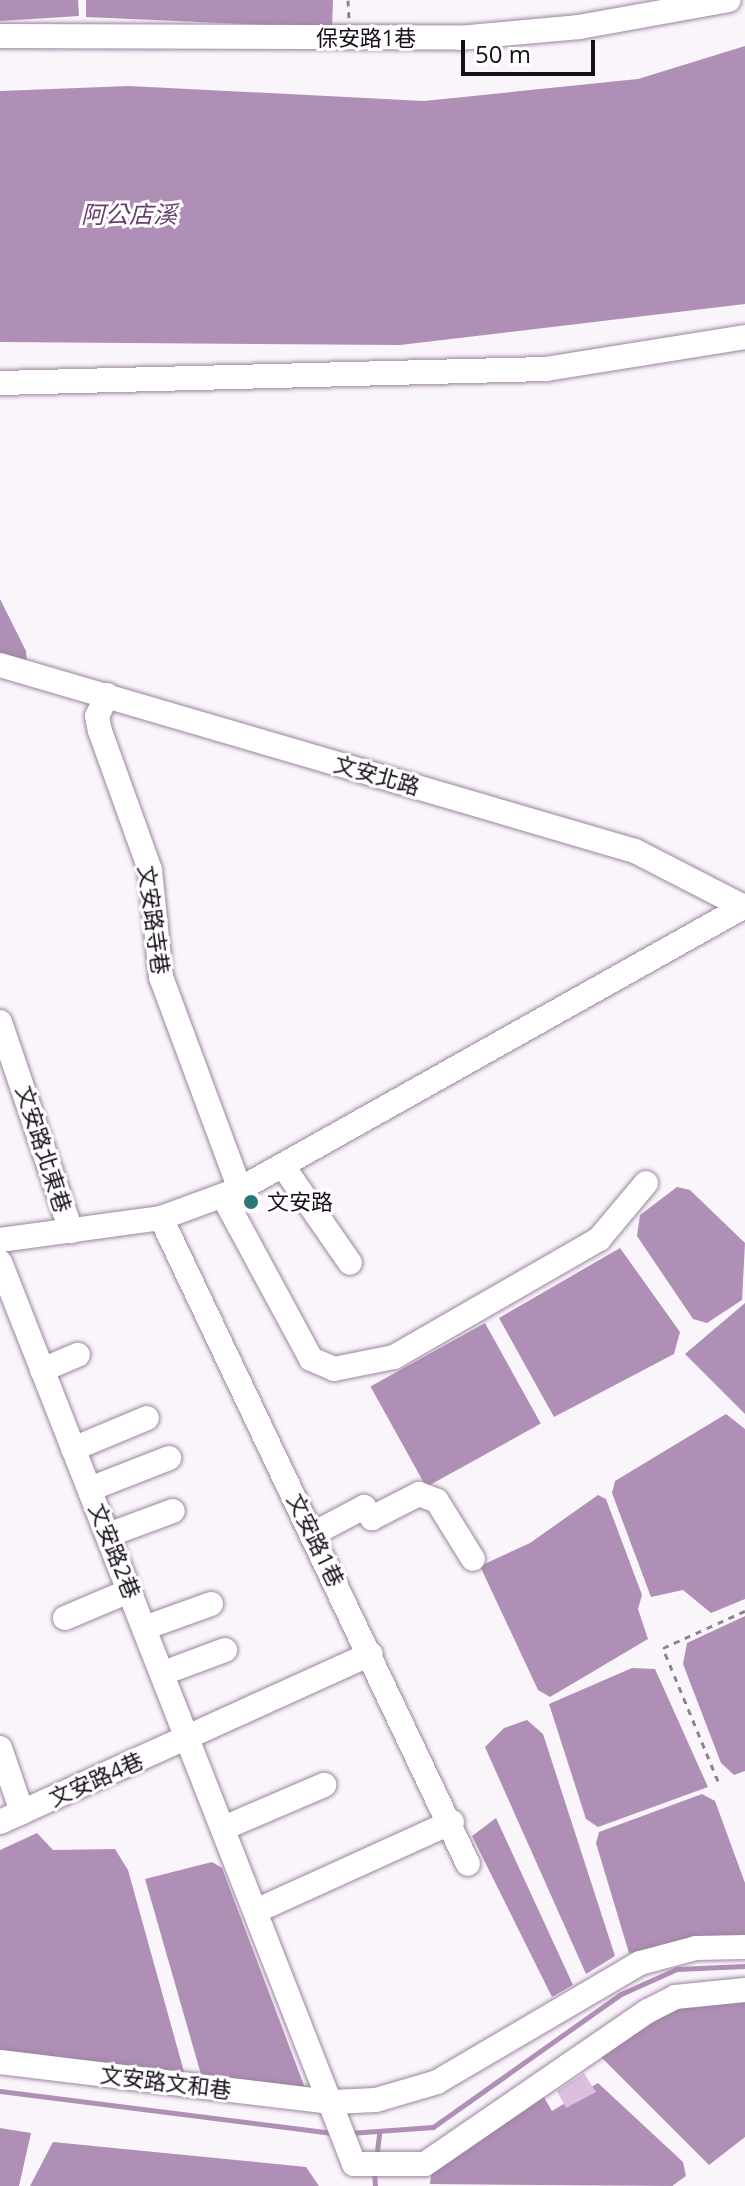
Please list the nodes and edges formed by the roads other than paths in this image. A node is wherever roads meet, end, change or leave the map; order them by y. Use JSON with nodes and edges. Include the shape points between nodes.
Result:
{"nodes":[{"id":1,"x":729,"y":0,"type":"edge"},
{"id":2,"x":0,"y":36,"type":"edge"},
{"id":3,"x":745,"y":337,"type":"edge"},
{"id":4,"x":0,"y":383,"type":"edge"},
{"id":5,"x":0,"y":665,"type":"edge"},
{"id":6,"x":107,"y":695,"type":"junction"},
{"id":7,"x":745,"y":907,"type":"edge"},
{"id":8,"x":0,"y":1022,"type":"edge"},
{"id":9,"x":285,"y":1169,"type":"junction"},
{"id":10,"x":646,"y":1183,"type":"dead end"},
{"id":11,"x":232,"y":1192,"type":"junction"},
{"id":12,"x":161,"y":1218,"type":"junction"},
{"id":13,"x":71,"y":1231,"type":"junction"},
{"id":14,"x":0,"y":1240,"type":"edge"},
{"id":15,"x":0,"y":1262,"type":"edge"},
{"id":16,"x":350,"y":1263,"type":"dead end"},
{"id":17,"x":78,"y":1355,"type":"dead end"},
{"id":18,"x":42,"y":1370,"type":"junction"},
{"id":19,"x":147,"y":1418,"type":"dead end"},
{"id":20,"x":73,"y":1449,"type":"junction"},
{"id":21,"x":169,"y":1458,"type":"dead end"},
{"id":22,"x":90,"y":1489,"type":"junction"},
{"id":23,"x":173,"y":1511,"type":"dead end"},
{"id":24,"x":313,"y":1534,"type":"junction"},
{"id":25,"x":108,"y":1535,"type":"junction"},
{"id":26,"x":473,"y":1559,"type":"dead end"},
{"id":27,"x":129,"y":1591,"type":"junction"},
{"id":28,"x":211,"y":1604,"type":"dead end"},
{"id":29,"x":65,"y":1618,"type":"dead end"},
{"id":30,"x":147,"y":1627,"type":"junction"},
{"id":31,"x":225,"y":1650,"type":"dead end"},
{"id":32,"x":371,"y":1654,"type":"junction"},
{"id":33,"x":166,"y":1672,"type":"junction"},
{"id":34,"x":192,"y":1737,"type":"junction"},
{"id":35,"x":0,"y":1748,"type":"edge"},
{"id":36,"x":324,"y":1785,"type":"dead end"},
{"id":37,"x":22,"y":1812,"type":"junction"},
{"id":38,"x":0,"y":1822,"type":"edge"},
{"id":39,"x":452,"y":1822,"type":"junction"},
{"id":40,"x":228,"y":1833,"type":"junction"},
{"id":41,"x":468,"y":1864,"type":"dead end"},
{"id":42,"x":258,"y":1910,"type":"junction"},
{"id":43,"x":745,"y":1947,"type":"edge"},
{"id":44,"x":745,"y":1990,"type":"edge"},
{"id":45,"x":0,"y":2062,"type":"edge"},
{"id":46,"x":334,"y":2109,"type":"junction"}],
"edges":[{"from":1,"to":2,"type":"street","name":"保安路1巷","via":[[579,27],[459,38]]},
{"from":3,"to":4,"type":"street","via":[[546,369]]},
{"from":5,"to":6,"type":"street","name":"文安北路"},
{"from":6,"to":7,"type":"street","name":"文安北路","via":[[635,851]]},
{"from":6,"to":11,"type":"street","name":"文安路寺巷","via":[[97,716],[150,870],[161,977]]},
{"from":7,"to":9,"type":"street"},
{"from":8,"to":13,"type":"street","name":"文安路北東巷"},
{"from":9,"to":11,"type":"street"},
{"from":9,"to":16,"type":"street"},
{"from":10,"to":11,"type":"street","name":"文安路寺巷","via":[[599,1239],[394,1357],[334,1369],[311,1359]]},
{"from":11,"to":12,"type":"street"},
{"from":12,"to":13,"type":"street"},
{"from":12,"to":24,"type":"street","name":"文安路1巷"},
{"from":13,"to":14,"type":"street"},
{"from":15,"to":18,"type":"street","name":"文安路2巷"},
{"from":17,"to":18,"type":"street"},
{"from":18,"to":20,"type":"street","name":"文安路2巷"},
{"from":19,"to":20,"type":"street"},
{"from":20,"to":22,"type":"street","name":"文安路2巷"},
{"from":21,"to":22,"type":"street"},
{"from":22,"to":25,"type":"street","name":"文安路2巷"},
{"from":23,"to":25,"type":"street"},
{"from":24,"to":26,"type":"street","via":[[364,1507],[372,1518],[419,1494],[437,1501]]},
{"from":24,"to":32,"type":"street","name":"文安路1巷"},
{"from":25,"to":27,"type":"street","name":"文安路2巷"},
{"from":27,"to":29,"type":"street"},
{"from":27,"to":30,"type":"street","name":"文安路2巷"},
{"from":28,"to":30,"type":"street"},
{"from":30,"to":33,"type":"street","name":"文安路2巷"},
{"from":31,"to":33,"type":"street"},
{"from":32,"to":34,"type":"street","name":"文安路4巷"},
{"from":32,"to":39,"type":"street","name":"文安路1巷"},
{"from":33,"to":34,"type":"street","name":"文安路2巷"},
{"from":34,"to":37,"type":"street","name":"文安路4巷"},
{"from":34,"to":40,"type":"street","name":"文安路2巷"},
{"from":35,"to":37,"type":"street"},
{"from":36,"to":40,"type":"street"},
{"from":37,"to":38,"type":"street","name":"文安路4巷"},
{"from":39,"to":41,"type":"street","name":"文安路1巷"},
{"from":39,"to":42,"type":"street"},
{"from":40,"to":42,"type":"street","name":"文安路2巷"},
{"from":42,"to":46,"type":"street","name":"文安路2巷"},
{"from":43,"to":46,"type":"street","name":"文安路文和巷","via":[[696,1948],[640,1963],[437,2082]]},
{"from":44,"to":46,"type":"street","name":"文安路2巷","via":[[675,1997],[425,2164],[364,2159]]},
{"from":45,"to":46,"type":"street","name":"文安路文和巷"}]}
